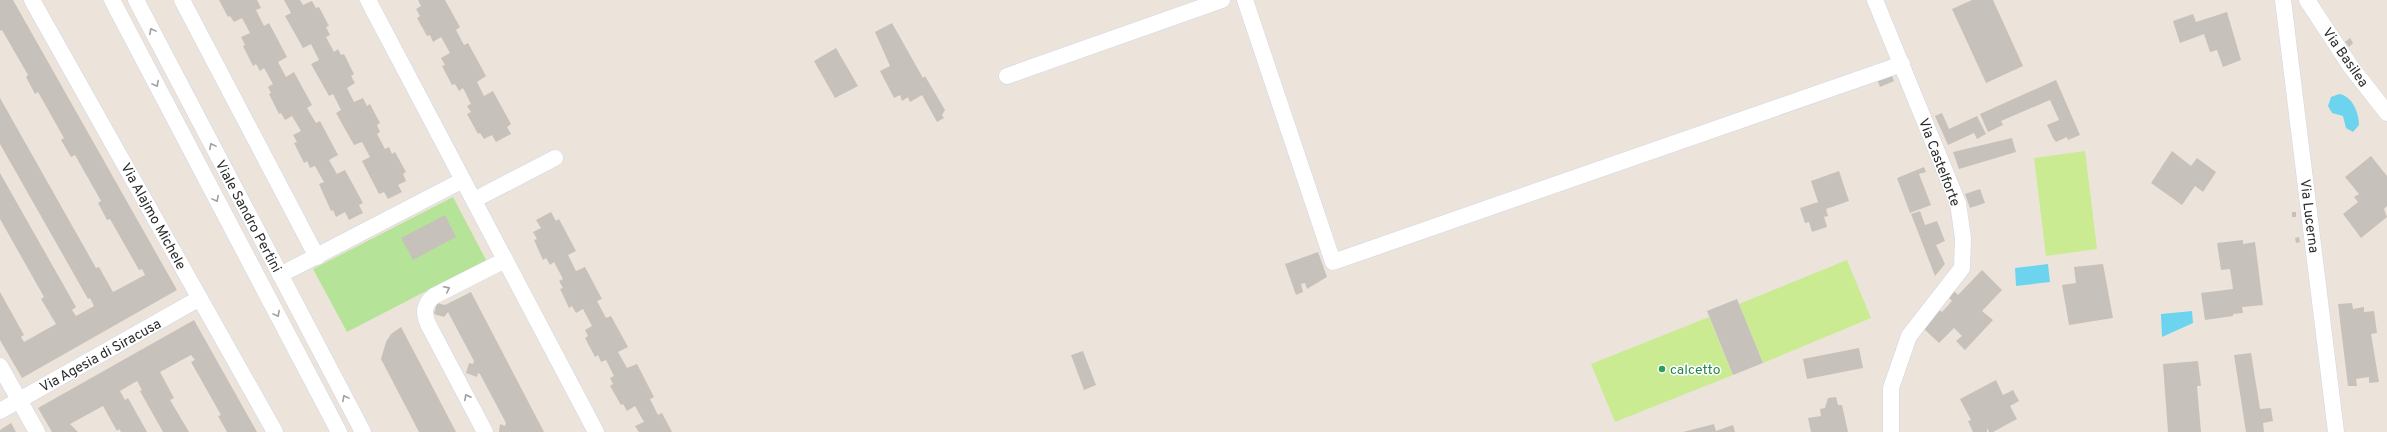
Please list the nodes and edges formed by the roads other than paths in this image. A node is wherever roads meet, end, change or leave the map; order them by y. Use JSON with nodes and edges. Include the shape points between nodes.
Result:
{"nodes":[{"id":1,"x":32,"y":0,"type":"edge"},
{"id":2,"x":112,"y":0,"type":"edge"},
{"id":3,"x":136,"y":0,"type":"edge"},
{"id":4,"x":182,"y":0,"type":"edge"},
{"id":5,"x":368,"y":0,"type":"edge"},
{"id":6,"x":1222,"y":0,"type":"edge"},
{"id":7,"x":1245,"y":0,"type":"edge"},
{"id":8,"x":1874,"y":0,"type":"edge"},
{"id":9,"x":2284,"y":0,"type":"edge"},
{"id":10,"x":2307,"y":0,"type":"edge"},
{"id":11,"x":1902,"y":64,"type":"junction"},
{"id":12,"x":1007,"y":76,"type":"dead end"},
{"id":13,"x":2387,"y":113,"type":"edge"},
{"id":14,"x":555,"y":158,"type":"dead end"},
{"id":15,"x":463,"y":180,"type":"junction"},
{"id":16,"x":474,"y":200,"type":"junction"},
{"id":17,"x":317,"y":256,"type":"junction"},
{"id":18,"x":505,"y":260,"type":"junction"},
{"id":19,"x":280,"y":275,"type":"junction"},
{"id":20,"x":200,"y":298,"type":"junction"},
{"id":21,"x":0,"y":366,"type":"edge"},
{"id":22,"x":19,"y":400,"type":"junction"},
{"id":23,"x":0,"y":411,"type":"edge"},
{"id":24,"x":37,"y":432,"type":"edge"},
{"id":25,"x":275,"y":432,"type":"edge"},
{"id":26,"x":339,"y":432,"type":"edge"},
{"id":27,"x":363,"y":432,"type":"edge"},
{"id":28,"x":485,"y":432,"type":"edge"},
{"id":29,"x":596,"y":432,"type":"edge"},
{"id":30,"x":1890,"y":432,"type":"edge"},
{"id":31,"x":2336,"y":432,"type":"edge"}],
"edges":[{"from":1,"to":20,"type":"street","name":"Via Alajmo Michele"},
{"from":2,"to":26,"type":"street","name":"Viale Sandro Pertini","one_way":true},
{"from":19,"to":3,"type":"street","name":"Viale Sandro Pertini","one_way":true},
{"from":4,"to":17,"type":"street"},
{"from":5,"to":15,"type":"street"},
{"from":6,"to":12,"type":"street"},
{"from":7,"to":11,"type":"street","via":[[1333,262]]},
{"from":8,"to":11,"type":"street","name":"Via Castelforte"},
{"from":9,"to":31,"type":"street","name":"Via Lucerna"},
{"from":10,"to":13,"type":"street","name":"Via Basilea","via":[[2351,67]]},
{"from":11,"to":30,"type":"street","name":"Via Castelforte","via":[[1958,203],[1963,238],[1962,268],[1909,336],[1891,388]]},
{"from":14,"to":16,"type":"street"},
{"from":15,"to":16,"type":"street"},
{"from":15,"to":17,"type":"street"},
{"from":16,"to":18,"type":"street"},
{"from":17,"to":19,"type":"street"},
{"from":28,"to":18,"type":"street","one_way":true,"via":[[428,324],[425,308],[434,296]]},
{"from":18,"to":29,"type":"street"},
{"from":27,"to":19,"type":"street","name":"Viale Sandro Pertini","one_way":true},
{"from":20,"to":22,"type":"street","name":"Via Agesia di Siracusa"},
{"from":20,"to":25,"type":"street","name":"Via Alajmo Michele"},
{"from":21,"to":22,"type":"street"},
{"from":22,"to":23,"type":"street","name":"Via Agesia di Siracusa"},
{"from":22,"to":24,"type":"street"}]}
